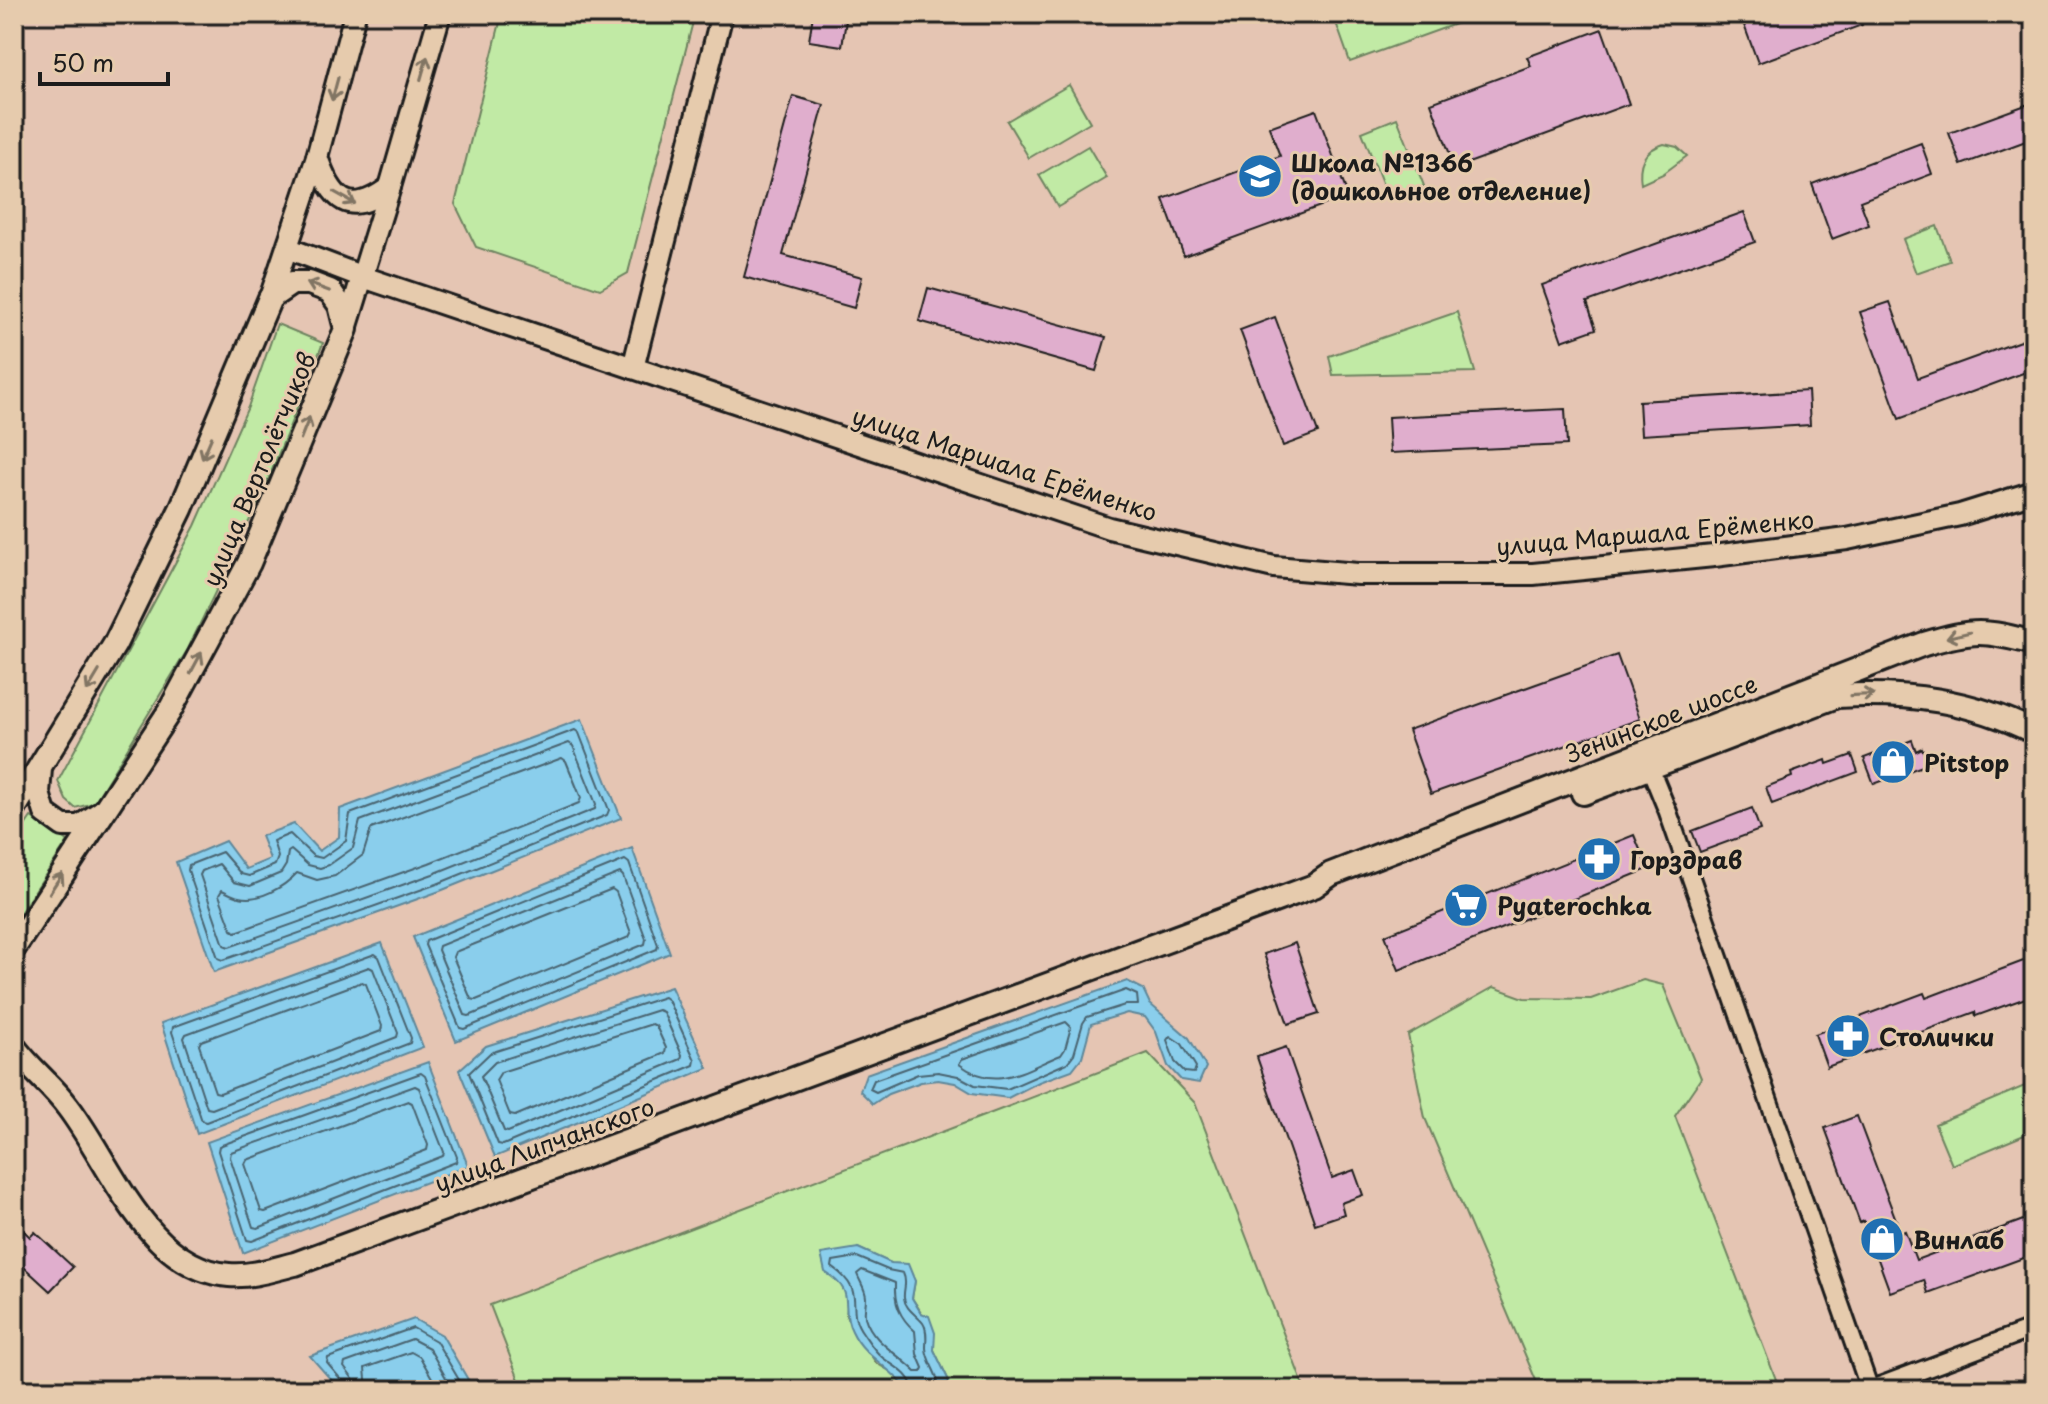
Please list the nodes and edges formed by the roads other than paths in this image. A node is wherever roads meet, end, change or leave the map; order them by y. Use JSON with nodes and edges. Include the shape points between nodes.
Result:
{"nodes":[{"id":1,"x":355,"y":14,"type":"edge"},
{"id":2,"x":440,"y":14,"type":"edge"},
{"id":3,"x":722,"y":14,"type":"edge"},
{"id":4,"x":317,"y":157,"type":"junction"},
{"id":5,"x":390,"y":187,"type":"junction"},
{"id":6,"x":287,"y":248,"type":"junction"},
{"id":7,"x":363,"y":277,"type":"junction"},
{"id":8,"x":270,"y":298,"type":"junction"},
{"id":9,"x":346,"y":329,"type":"junction"},
{"id":10,"x":633,"y":368,"type":"junction"},
{"id":11,"x":2034,"y":492,"type":"edge"},
{"id":12,"x":2034,"y":643,"type":"edge"},
{"id":13,"x":2034,"y":732,"type":"edge"},
{"id":14,"x":1650,"y":768,"type":"junction"},
{"id":15,"x":41,"y":769,"type":"junction"},
{"id":16,"x":14,"y":809,"type":"edge"},
{"id":17,"x":104,"y":809,"type":"junction"},
{"id":18,"x":1314,"y":886,"type":"junction"},
{"id":19,"x":1175,"y":936,"type":"joint"},
{"id":20,"x":14,"y":948,"type":"edge"},
{"id":21,"x":18,"y":1056,"type":"edge"},
{"id":22,"x":2034,"y":1328,"type":"edge"},
{"id":23,"x":1870,"y":1390,"type":"edge"}],
"edges":[{"from":1,"to":4,"type":"street","one_way":true},
{"from":5,"to":2,"type":"street","name":"улица Вертолётчиков","one_way":true},
{"from":3,"to":10,"type":"street"},
{"from":4,"to":5,"type":"street","one_way":true,"via":[[337,196],[356,204],[371,201]]},
{"from":4,"to":6,"type":"street"},
{"from":5,"to":7,"type":"street","name":"улица Вертолётчиков"},
{"from":6,"to":7,"type":"street","name":"улица Маршала Ерёменко"},
{"from":6,"to":8,"type":"street"},
{"from":7,"to":9,"type":"street","name":"улица Вертолётчиков"},
{"from":7,"to":10,"type":"street","name":"улица Маршала Ерёменко"},
{"from":9,"to":8,"type":"main road","one_way":true,"via":[[330,291],[292,283]]},
{"from":8,"to":15,"type":"main road","one_way":true,"via":[[135,604]]},
{"from":17,"to":9,"type":"main road","name":"улица Вертолётчиков","one_way":true,"via":[[169,712],[249,563]]},
{"from":10,"to":11,"type":"street","name":"улица Маршала Ерёменко","via":[[1109,528],[1274,567],[1358,574],[1548,573],[1847,539],[1960,515]]},
{"from":12,"to":18,"type":"main road","name":"Зенинское шоссе","one_way":true,"via":[[1975,631],[1924,644],[1331,874]]},
{"from":14,"to":13,"type":"main road","name":"Зенинское шоссе","one_way":true,"via":[[1837,696],[1934,698],[2005,717]]},
{"from":14,"to":18,"type":"main road","name":"Зенинское шоссе","via":[[1336,885]]},
{"from":14,"to":23,"type":"street"},
{"from":15,"to":16,"type":"main road"},
{"from":15,"to":17,"type":"street","via":[[39,793],[45,813],[63,826],[79,826]]},
{"from":20,"to":17,"type":"main road","name":"улица Вертолётчиков","one_way":true},
{"from":18,"to":19,"type":"main road","name":"Зенинское шоссе"},
{"from":19,"to":21,"type":"main road","name":"улица Липчанского","via":[[295,1264],[255,1274],[199,1268],[162,1243],[67,1106]]},
{"from":22,"to":23,"type":"street"}]}
